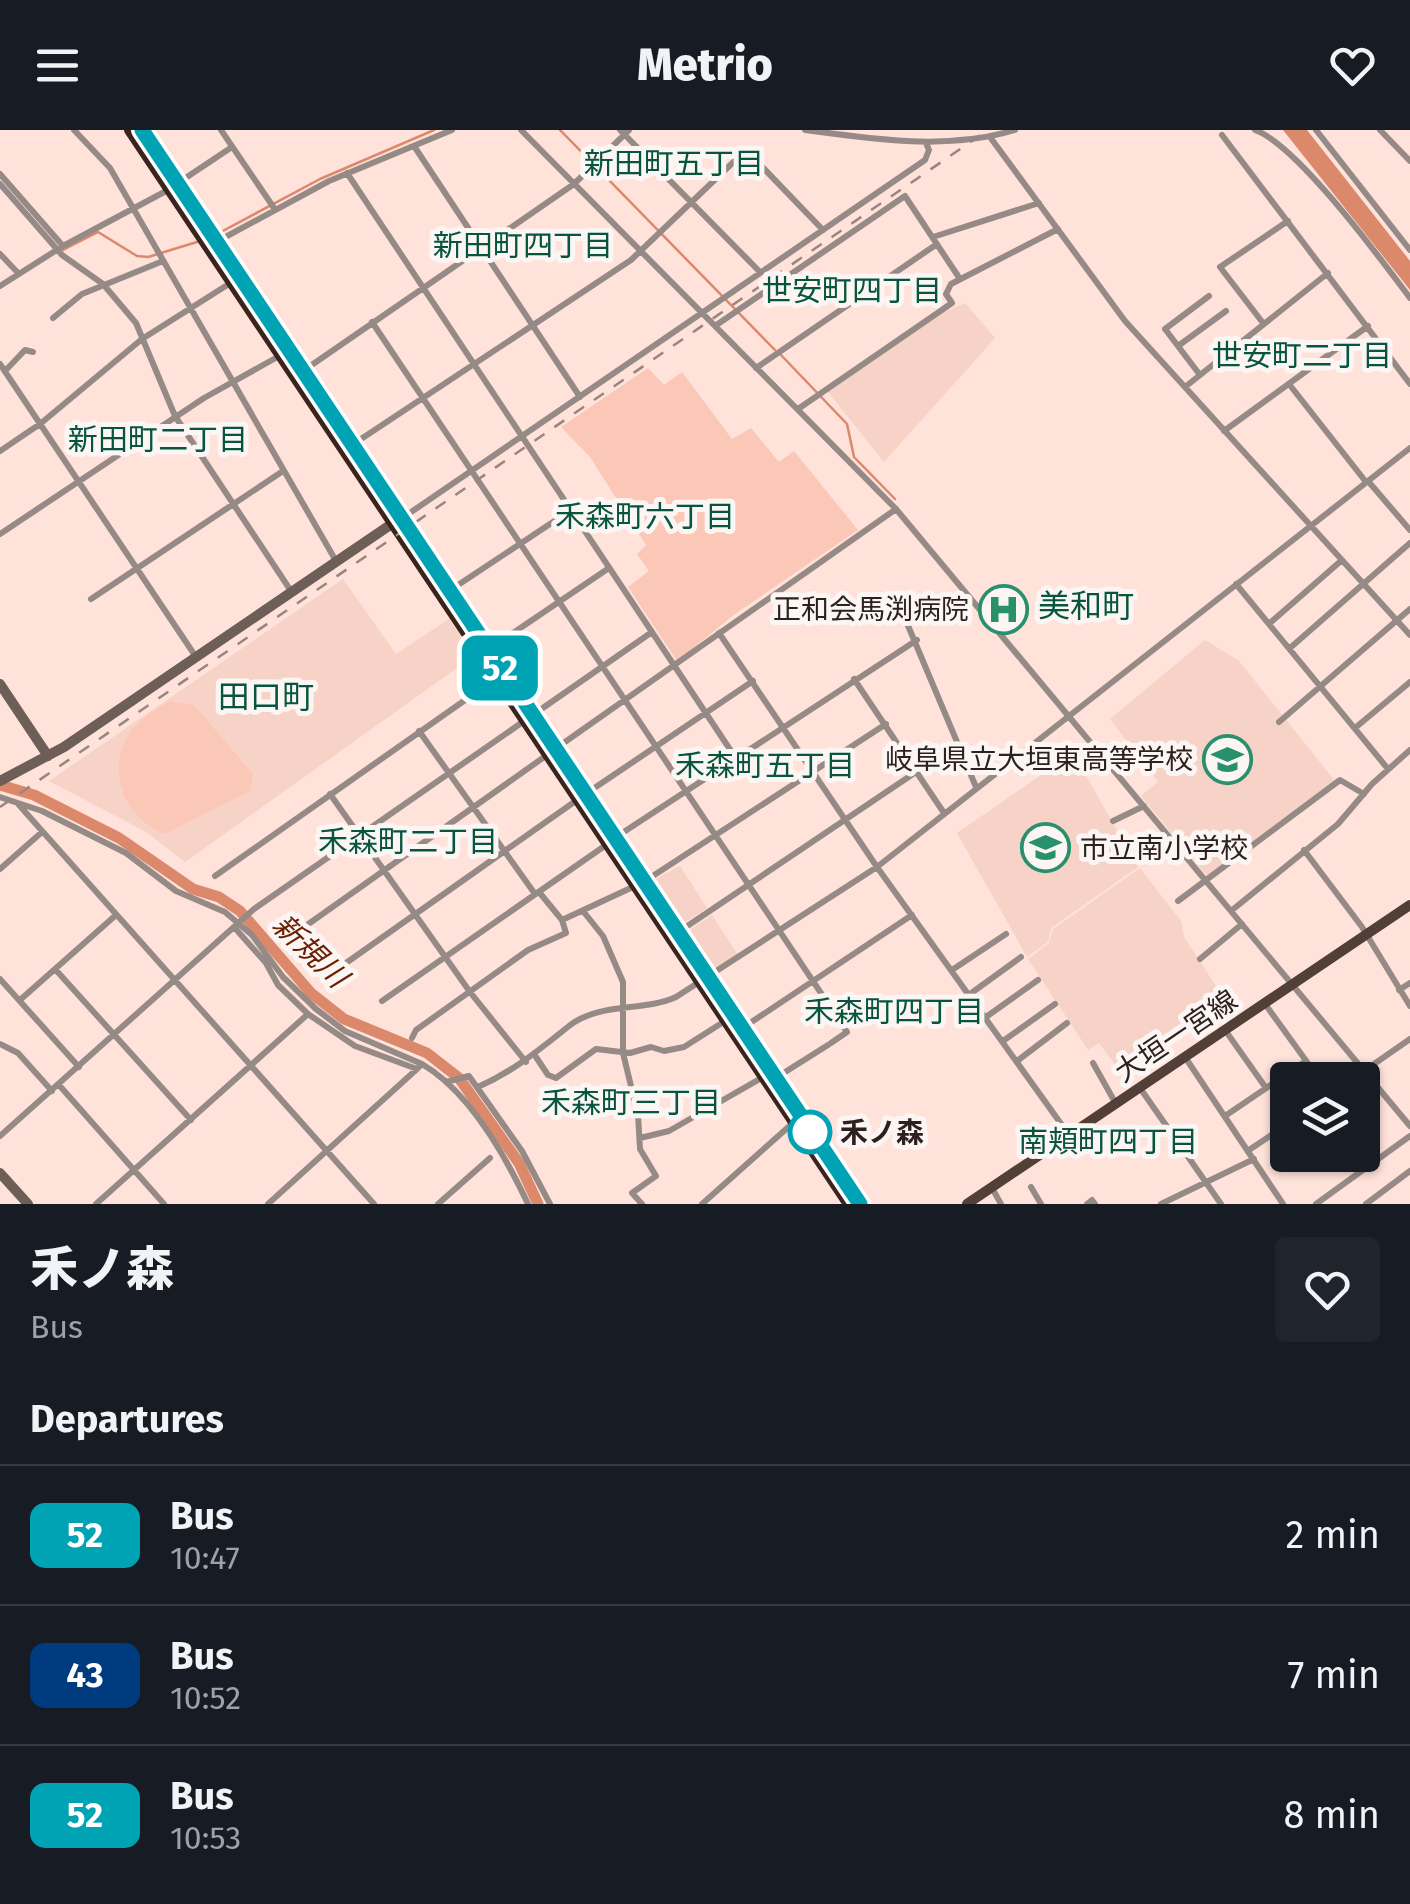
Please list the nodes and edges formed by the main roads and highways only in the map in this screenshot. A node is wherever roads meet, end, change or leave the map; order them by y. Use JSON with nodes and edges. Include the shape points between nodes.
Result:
{"nodes":[{"id":1,"x":130,"y":130,"type":"edge"},
{"id":2,"x":142,"y":130,"type":"edge"},
{"id":3,"x":173,"y":186,"type":"junction"},
{"id":4,"x":284,"y":353,"type":"junction"},
{"id":5,"x":396,"y":521,"type":"junction"},
{"id":6,"x":526,"y":716,"type":"junction"},
{"id":7,"x":639,"y":884,"type":"junction"},
{"id":8,"x":1410,"y":906,"type":"edge"},
{"id":9,"x":703,"y":982,"type":"junction"},
{"id":10,"x":768,"y":1078,"type":"junction"},
{"id":11,"x":849,"y":1204,"type":"edge"},
{"id":12,"x":860,"y":1204,"type":"edge"},
{"id":13,"x":967,"y":1204,"type":"edge"}],
"edges":[{"from":1,"to":3,"type":"highway"},
{"from":2,"to":3,"type":"highway"},
{"from":3,"to":4,"type":"highway"},
{"from":3,"to":4,"type":"highway","via":[[217,242]]},
{"from":4,"to":5,"type":"highway"},
{"from":4,"to":5,"type":"highway"},
{"from":5,"to":6,"type":"highway"},
{"from":5,"to":6,"type":"highway","via":[[449,591]]},
{"from":6,"to":7,"type":"highway"},
{"from":7,"to":9,"type":"highway"},
{"from":7,"to":9,"type":"highway","via":[[677,933]]},
{"from":8,"to":13,"type":"main road","name":"大垣一宮線"},
{"from":9,"to":10,"type":"highway"},
{"from":9,"to":10,"type":"highway"},
{"from":10,"to":11,"type":"highway"},
{"from":10,"to":12,"type":"highway"}]}
